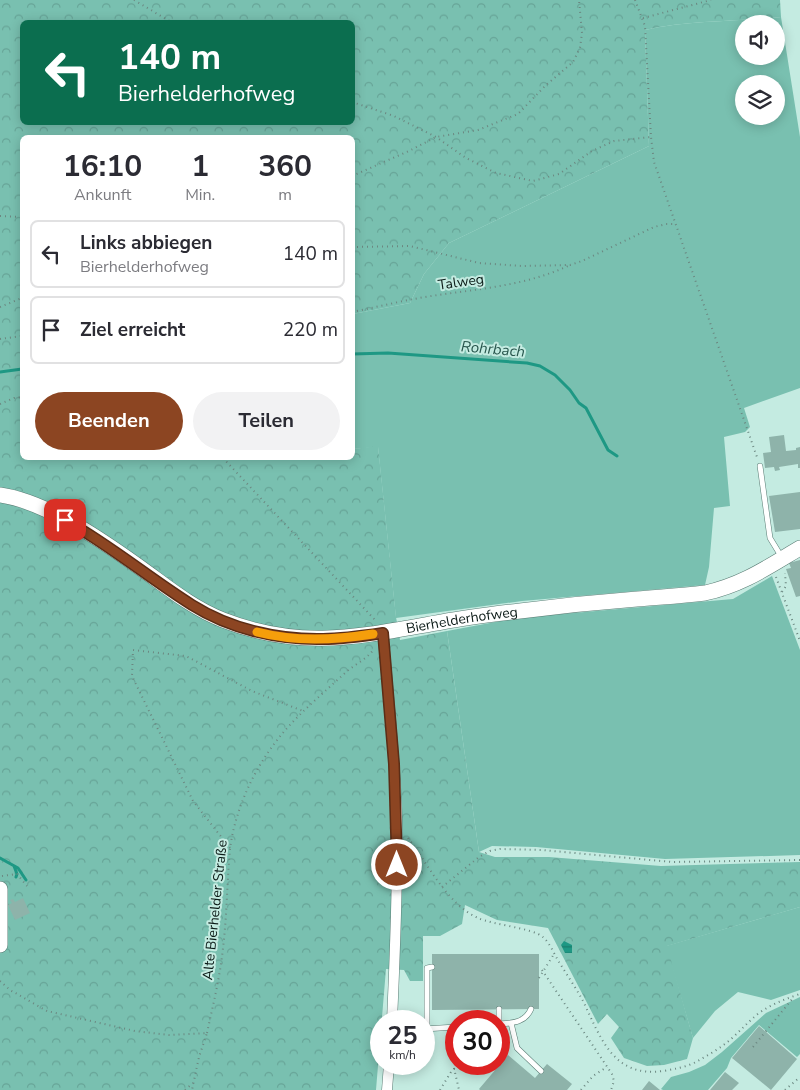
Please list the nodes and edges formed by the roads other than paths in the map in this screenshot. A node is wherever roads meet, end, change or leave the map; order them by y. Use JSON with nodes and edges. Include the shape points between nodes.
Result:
{"nodes":[{"id":1,"x":760,"y":466,"type":"road end"},
{"id":2,"x":0,"y":495,"type":"edge"},
{"id":3,"x":800,"y":548,"type":"edge"},
{"id":4,"x":780,"y":564,"type":"junction"},
{"id":5,"x":383,"y":633,"type":"junction"},
{"id":6,"x":0,"y":889,"type":"edge"},
{"id":7,"x":0,"y":945,"type":"edge"},
{"id":8,"x":432,"y":967,"type":"dead end"},
{"id":9,"x":531,"y":1009,"type":"dead end"},
{"id":10,"x":393,"y":1010,"type":"edge"},
{"id":11,"x":427,"y":1010,"type":"edge"},
{"id":12,"x":511,"y":1023,"type":"joint"},
{"id":13,"x":541,"y":1071,"type":"dead end"},
{"id":14,"x":388,"y":1075,"type":"edge"},
{"id":15,"x":387,"y":1090,"type":"edge"}],
"edges":[{"from":1,"to":4,"type":"lane","via":[[770,538]]},
{"from":2,"to":5,"type":"street","name":"Bierhelderhofweg","via":[[30,503],[77,527],[192,605],[235,625],[262,633],[302,638],[340,639]]},
{"from":3,"to":4,"type":"street","name":"Bierhelderhofweg"},
{"from":4,"to":5,"type":"street","name":"Bierhelderhofweg","via":[[732,586],[705,593],[506,613]]},
{"from":5,"to":10,"type":"street","via":[[397,830]]},
{"from":6,"to":7,"type":"street"},
{"from":8,"to":11,"type":"lane","via":[[427,968]]},
{"from":9,"to":12,"type":"lane","via":[[522,1020]]},
{"from":12,"to":13,"type":"lane","via":[[517,1048]]},
{"from":14,"to":15,"type":"street"}]}
